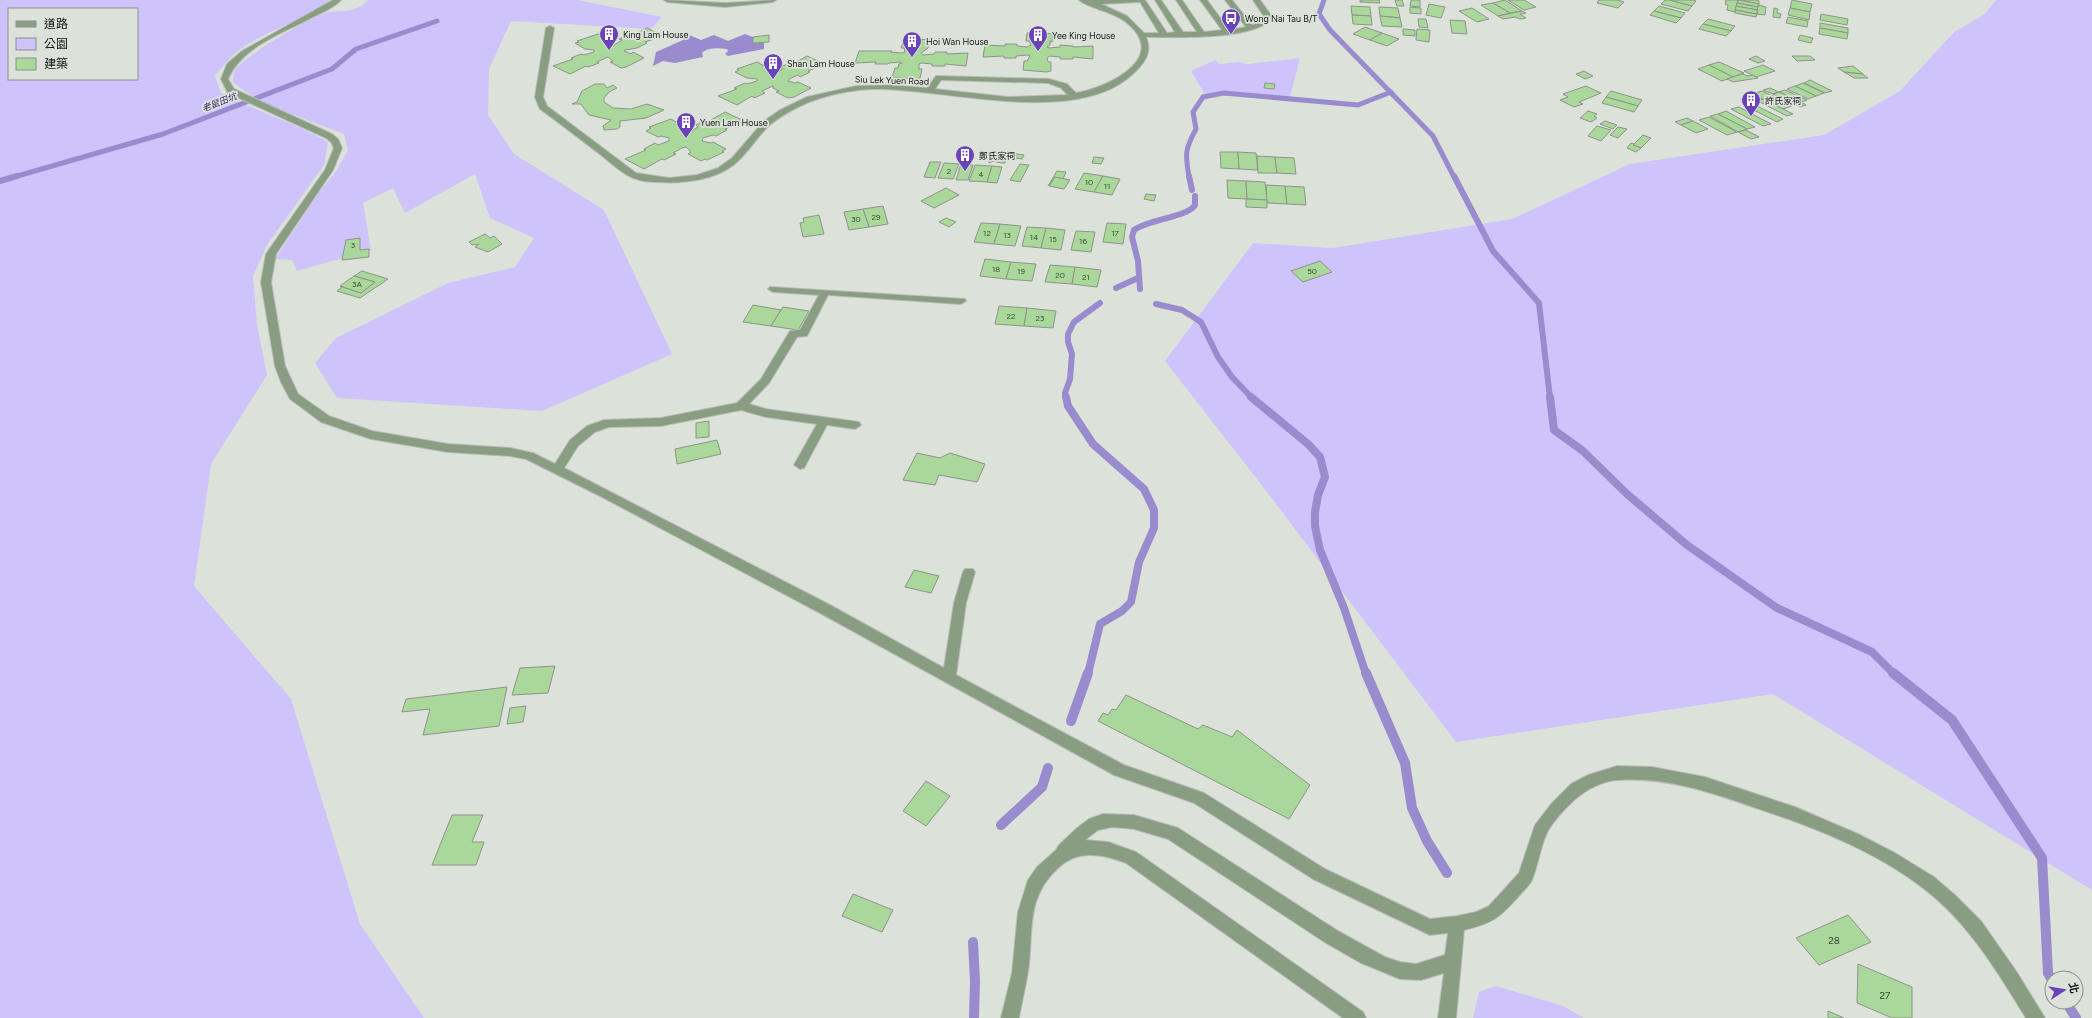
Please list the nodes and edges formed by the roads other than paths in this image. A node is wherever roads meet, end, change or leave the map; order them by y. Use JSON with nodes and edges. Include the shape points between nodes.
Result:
{"nodes":[{"id":1,"x":338,"y":0,"type":"edge"},
{"id":2,"x":667,"y":0,"type":"edge"},
{"id":3,"x":773,"y":0,"type":"edge"},
{"id":4,"x":1082,"y":0,"type":"edge"},
{"id":5,"x":1139,"y":0,"type":"edge"},
{"id":6,"x":1142,"y":0,"type":"edge"},
{"id":7,"x":1158,"y":0,"type":"edge"},
{"id":8,"x":1179,"y":0,"type":"edge"},
{"id":9,"x":1203,"y":0,"type":"edge"},
{"id":10,"x":1228,"y":0,"type":"edge"},
{"id":11,"x":1256,"y":0,"type":"edge"},
{"id":12,"x":1090,"y":2,"type":"junction"},
{"id":13,"x":550,"y":28,"type":"dead end"},
{"id":14,"x":1251,"y":29,"type":"junction"},
{"id":15,"x":1227,"y":32,"type":"junction"},
{"id":16,"x":1164,"y":34,"type":"junction"},
{"id":17,"x":1180,"y":34,"type":"junction"},
{"id":18,"x":1202,"y":34,"type":"junction"},
{"id":19,"x":1141,"y":35,"type":"junction"},
{"id":20,"x":930,"y":91,"type":"junction"},
{"id":21,"x":1074,"y":96,"type":"junction"},
{"id":22,"x":773,"y":289,"type":"dead end"},
{"id":23,"x":825,"y":292,"type":"junction"},
{"id":24,"x":961,"y":301,"type":"dead end"},
{"id":25,"x":741,"y":406,"type":"junction"},
{"id":26,"x":824,"y":421,"type":"junction"},
{"id":27,"x":854,"y":425,"type":"dead end"},
{"id":28,"x":800,"y":465,"type":"dead end"},
{"id":29,"x":558,"y":469,"type":"junction"},
{"id":30,"x":969,"y":572,"type":"dead end"},
{"id":31,"x":949,"y":677,"type":"junction"},
{"id":32,"x":1059,"y":855,"type":"junction"},
{"id":33,"x":1457,"y":924,"type":"junction"},
{"id":34,"x":1454,"y":960,"type":"junction"},
{"id":35,"x":1010,"y":1018,"type":"edge"},
{"id":36,"x":1357,"y":1018,"type":"edge"},
{"id":37,"x":1447,"y":1018,"type":"edge"},
{"id":38,"x":2036,"y":1018,"type":"edge"}],
"edges":[{"from":1,"to":29,"type":"street","via":[[326,9],[244,52],[224,74],[223,80],[225,86],[231,90],[319,129],[335,141],[338,148],[335,159],[271,254],[267,270],[266,282],[273,326],[280,366],[286,382],[294,396],[325,419],[371,435],[448,448],[510,452],[529,456]]},
{"from":2,"to":3,"type":"street","via":[[725,5]]},
{"from":4,"to":12,"type":"street","name":"Siu Lek Yuen Road"},
{"from":5,"to":12,"type":"street","name":"Siu Lek Yuen Road"},
{"from":6,"to":16,"type":"street"},
{"from":7,"to":17,"type":"street"},
{"from":8,"to":18,"type":"street"},
{"from":9,"to":15,"type":"street"},
{"from":10,"to":14,"type":"street"},
{"from":11,"to":14,"type":"street","via":[[1269,18],[1263,25]]},
{"from":12,"to":19,"type":"street","name":"Siu Lek Yuen Road","via":[[1120,15],[1133,24]]},
{"from":13,"to":20,"type":"street","name":"Siu Lek Yuen Road","via":[[540,102],[565,125],[642,179],[681,179],[724,168],[731,164],[759,131],[772,120],[810,99],[839,90],[872,88]]},
{"from":14,"to":15,"type":"street"},
{"from":15,"to":18,"type":"street"},
{"from":16,"to":17,"type":"street"},
{"from":16,"to":19,"type":"street"},
{"from":17,"to":18,"type":"street"},
{"from":19,"to":21,"type":"street","name":"Siu Lek Yuen Road","via":[[1146,53],[1136,68],[1124,78],[1102,89]]},
{"from":20,"to":21,"type":"street","name":"Siu Lek Yuen Road","via":[[1014,100]]},
{"from":20,"to":21,"type":"street","via":[[939,78],[1049,81],[1064,86]]},
{"from":22,"to":23,"type":"street"},
{"from":23,"to":24,"type":"street"},
{"from":23,"to":25,"type":"street","via":[[803,334],[794,333],[765,381]]},
{"from":25,"to":26,"type":"street","via":[[766,413]]},
{"from":25,"to":29,"type":"street","via":[[661,422],[618,422],[597,426],[574,443]]},
{"from":26,"to":27,"type":"street"},
{"from":26,"to":28,"type":"street"},
{"from":29,"to":31,"type":"street"},
{"from":30,"to":31,"type":"street","via":[[960,603]]},
{"from":31,"to":33,"type":"street","via":[[1119,770],[1199,798],[1319,874],[1373,901],[1430,927]]},
{"from":32,"to":34,"type":"street","via":[[1093,825],[1101,822],[1123,821],[1152,826],[1173,833],[1328,936],[1365,956],[1391,967],[1416,972]]},
{"from":32,"to":35,"type":"street","via":[[1043,872],[1031,891],[1024,919],[1020,974]]},
{"from":32,"to":36,"type":"street","via":[[1089,847],[1108,849],[1131,857]]},
{"from":33,"to":34,"type":"street"},
{"from":33,"to":38,"type":"street","via":[[1478,919],[1495,911],[1525,877],[1540,830],[1576,789],[1594,780],[1617,774],[1652,774],[1705,784],[1795,814],[1853,839],[1928,882],[1975,927]]},
{"from":34,"to":37,"type":"street"}]}
